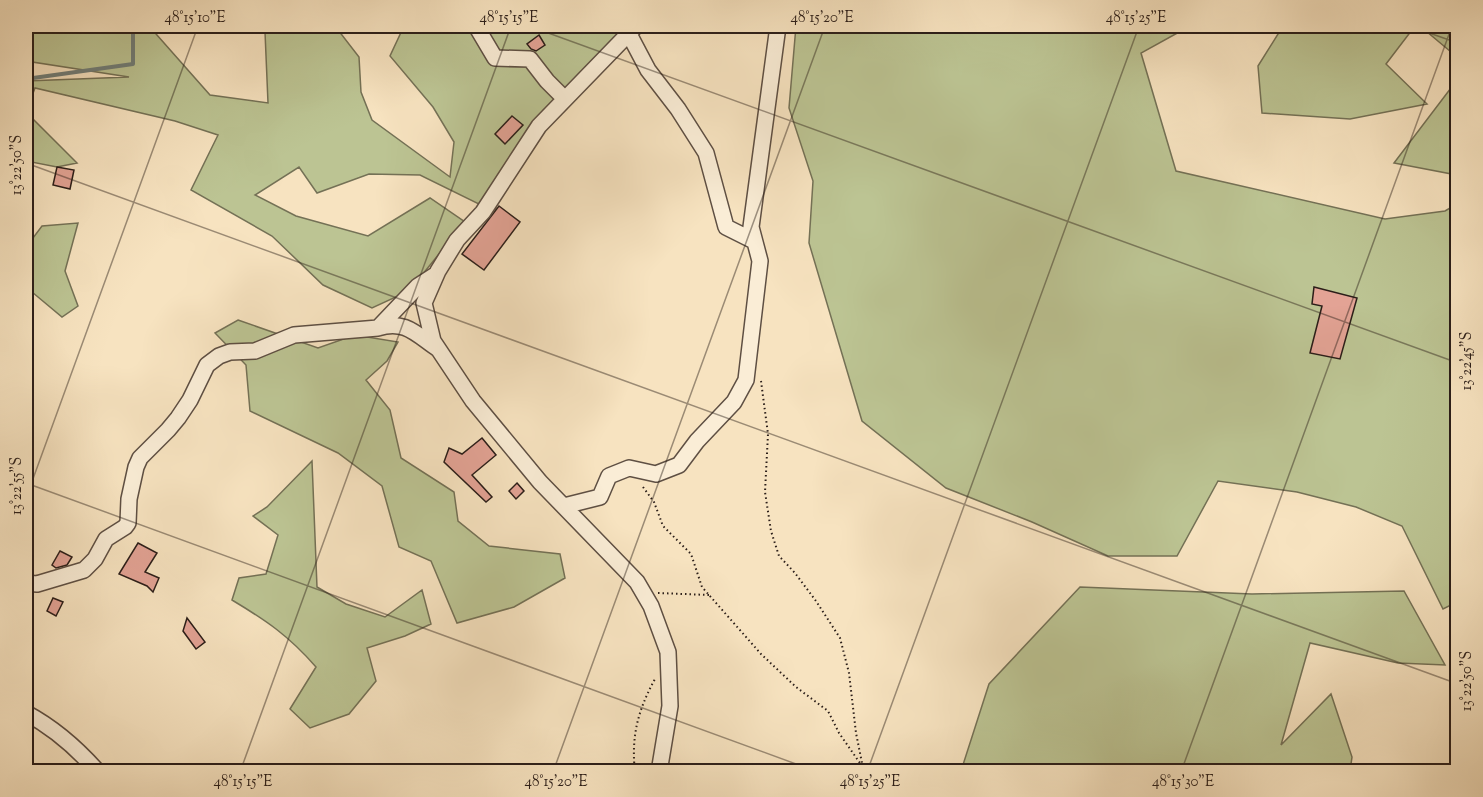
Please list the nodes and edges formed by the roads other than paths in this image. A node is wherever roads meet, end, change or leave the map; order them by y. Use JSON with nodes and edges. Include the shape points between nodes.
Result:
{"nodes":[{"id":1,"x":476,"y":26,"type":"edge"},
{"id":2,"x":778,"y":26,"type":"edge"},
{"id":3,"x":632,"y":30,"type":"edge"},
{"id":4,"x":566,"y":99,"type":"junction"},
{"id":5,"x":754,"y":241,"type":"junction"},
{"id":6,"x":436,"y":274,"type":"junction"},
{"id":7,"x":378,"y":328,"type":"junction"},
{"id":8,"x":439,"y":350,"type":"junction"},
{"id":9,"x":564,"y":506,"type":"junction"},
{"id":10,"x":26,"y":583,"type":"edge"},
{"id":11,"x":26,"y":713,"type":"edge"},
{"id":12,"x":98,"y":771,"type":"edge"},
{"id":13,"x":659,"y":771,"type":"edge"}],
"edges":[{"from":1,"to":4,"type":"street","via":[[495,58],[530,58]]},
{"from":2,"to":5,"type":"street","via":[[751,227]]},
{"from":3,"to":4,"type":"street"},
{"from":3,"to":5,"type":"street","via":[[648,70],[706,153],[726,227]]},
{"from":4,"to":6,"type":"street","via":[[539,126],[483,212],[457,240]]},
{"from":5,"to":9,"type":"street","via":[[760,261],[746,380],[734,402],[679,465],[656,474],[629,468],[609,477],[600,497]]},
{"from":6,"to":7,"type":"street","via":[[417,286]]},
{"from":6,"to":8,"type":"street","via":[[424,303]]},
{"from":7,"to":8,"type":"street","via":[[391,324],[409,328]]},
{"from":7,"to":10,"type":"street","via":[[294,335],[255,351],[219,356],[207,365],[178,418],[140,458],[125,527],[106,539],[84,570],[37,584]]},
{"from":8,"to":9,"type":"street","via":[[473,401]]},
{"from":9,"to":13,"type":"street","via":[[637,582],[660,625],[668,652],[670,706]]},
{"from":11,"to":12,"type":"street","via":[[59,733]]}]}
